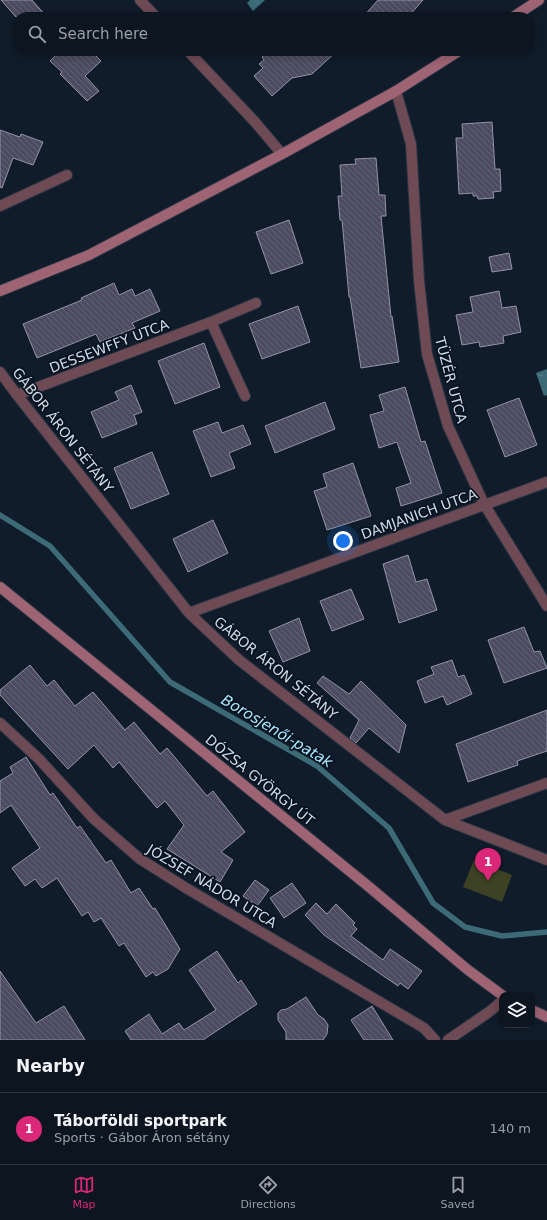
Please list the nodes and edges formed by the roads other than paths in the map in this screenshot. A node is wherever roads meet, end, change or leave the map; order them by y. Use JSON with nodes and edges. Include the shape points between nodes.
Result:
{"nodes":[{"id":1,"x":140,"y":0,"type":"edge"},
{"id":2,"x":539,"y":0,"type":"edge"},
{"id":3,"x":151,"y":12,"type":"edge"},
{"id":4,"x":521,"y":12,"type":"edge"},
{"id":5,"x":193,"y":56,"type":"edge"},
{"id":6,"x":451,"y":56,"type":"edge"},
{"id":7,"x":396,"y":91,"type":"junction"},
{"id":8,"x":282,"y":154,"type":"junction"},
{"id":9,"x":68,"y":174,"type":"dead end"},
{"id":10,"x":0,"y":206,"type":"edge"},
{"id":11,"x":0,"y":291,"type":"edge"},
{"id":12,"x":256,"y":303,"type":"dead end"},
{"id":13,"x":212,"y":322,"type":"junction"},
{"id":14,"x":0,"y":372,"type":"edge"},
{"id":15,"x":17,"y":395,"type":"junction"},
{"id":16,"x":245,"y":396,"type":"dead end"},
{"id":17,"x":547,"y":482,"type":"edge"},
{"id":18,"x":484,"y":504,"type":"junction"},
{"id":19,"x":0,"y":587,"type":"edge"},
{"id":20,"x":547,"y":606,"type":"edge"},
{"id":21,"x":189,"y":613,"type":"junction"},
{"id":22,"x":0,"y":723,"type":"edge"},
{"id":23,"x":547,"y":783,"type":"edge"},
{"id":24,"x":445,"y":820,"type":"junction"},
{"id":25,"x":547,"y":860,"type":"edge"},
{"id":26,"x":499,"y":993,"type":"edge"},
{"id":27,"x":499,"y":1004,"type":"edge"},
{"id":28,"x":535,"y":1011,"type":"edge"},
{"id":29,"x":547,"y":1017,"type":"edge"},
{"id":30,"x":435,"y":1040,"type":"edge"},
{"id":31,"x":448,"y":1040,"type":"edge"}],
"edges":[{"from":1,"to":3,"type":"street"},
{"from":2,"to":4,"type":"main road"},
{"from":5,"to":8,"type":"street"},
{"from":6,"to":7,"type":"main road"},
{"from":7,"to":8,"type":"main road"},
{"from":7,"to":18,"type":"street","name":"TÜZÉR UTCA","via":[[410,144],[419,281],[427,354],[448,426]]},
{"from":8,"to":11,"type":"main road","via":[[89,255]]},
{"from":9,"to":10,"type":"street"},
{"from":12,"to":13,"type":"street","name":"DESSEWFFY UTCA"},
{"from":13,"to":15,"type":"street","name":"DESSEWFFY UTCA"},
{"from":13,"to":16,"type":"street"},
{"from":14,"to":15,"type":"street","name":"GÁBOR ÁRON SÉTÁNY"},
{"from":15,"to":21,"type":"street","name":"GÁBOR ÁRON SÉTÁNY"},
{"from":17,"to":18,"type":"street","name":"DAMJANICH UTCA"},
{"from":18,"to":20,"type":"street","name":"TÜZÉR UTCA"},
{"from":18,"to":21,"type":"street","name":"DAMJANICH UTCA"},
{"from":19,"to":26,"type":"main road","name":"DÓZSA GYÖRGY ÚT"},
{"from":21,"to":24,"type":"street","name":"GÁBOR ÁRON SÉTÁNY","via":[[239,660]]},
{"from":22,"to":30,"type":"street","name":"JÓZSEF NÁDOR UTCA","via":[[39,758],[94,819],[140,859],[424,1028]]},
{"from":23,"to":24,"type":"street"},
{"from":24,"to":25,"type":"street","name":"GÁBOR ÁRON SÉTÁNY"},
{"from":27,"to":31,"type":"street"},
{"from":28,"to":29,"type":"main road"}]}
